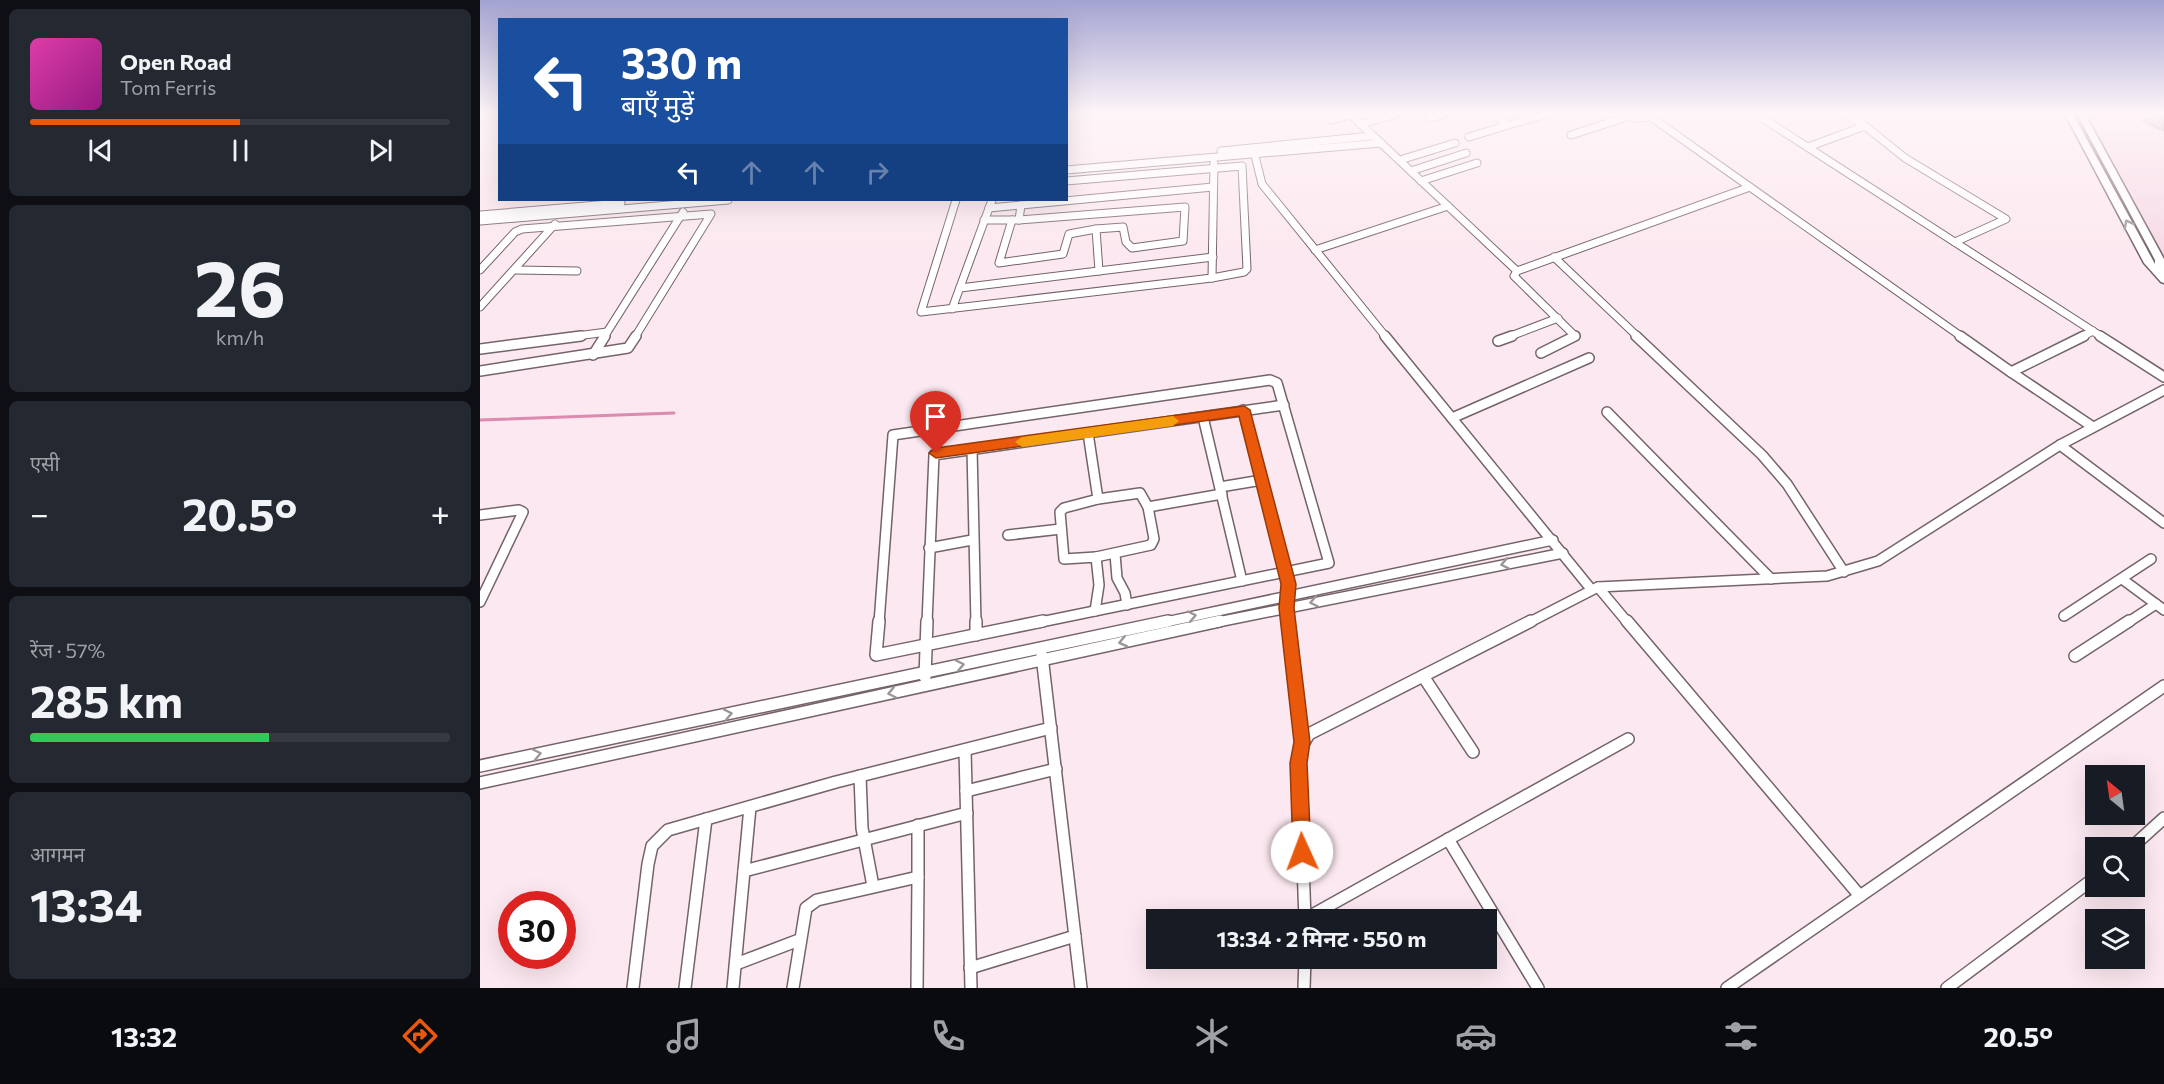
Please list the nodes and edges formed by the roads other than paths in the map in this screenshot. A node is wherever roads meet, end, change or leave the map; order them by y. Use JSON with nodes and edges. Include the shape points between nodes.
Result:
{"nodes":[{"id":1,"x":1124,"y":160,"type":"edge"},
{"id":2,"x":1158,"y":160,"type":"edge"},
{"id":3,"x":1215,"y":160,"type":"edge"},
{"id":4,"x":1255,"y":160,"type":"edge"},
{"id":5,"x":1400,"y":160,"type":"edge"},
{"id":6,"x":1444,"y":160,"type":"edge"},
{"id":7,"x":1710,"y":160,"type":"edge"},
{"id":8,"x":1828,"y":160,"type":"edge"},
{"id":9,"x":1908,"y":160,"type":"edge"},
{"id":10,"x":2094,"y":160,"type":"edge"},
{"id":11,"x":2105,"y":160,"type":"edge"},
{"id":12,"x":1476,"y":163,"type":"dead end"},
{"id":13,"x":1068,"y":164,"type":"edge"},
{"id":14,"x":1214,"y":168,"type":"junction"},
{"id":15,"x":1068,"y":170,"type":"edge"},
{"id":16,"x":1410,"y":171,"type":"junction"},
{"id":17,"x":1068,"y":181,"type":"edge"},
{"id":18,"x":1421,"y":181,"type":"junction"},
{"id":19,"x":1214,"y":187,"type":"junction"},
{"id":20,"x":1750,"y":187,"type":"junction"},
{"id":21,"x":1188,"y":190,"type":"junction"},
{"id":22,"x":1106,"y":197,"type":"junction"},
{"id":23,"x":652,"y":201,"type":"edge"},
{"id":24,"x":690,"y":201,"type":"edge"},
{"id":25,"x":956,"y":201,"type":"edge"},
{"id":26,"x":1064,"y":201,"type":"edge"},
{"id":27,"x":1068,"y":201,"type":"edge"},
{"id":28,"x":990,"y":204,"type":"edge"},
{"id":29,"x":1021,"y":205,"type":"junction"},
{"id":30,"x":1448,"y":206,"type":"junction"},
{"id":31,"x":1185,"y":207,"type":"junction"},
{"id":32,"x":565,"y":211,"type":"junction"},
{"id":33,"x":1106,"y":214,"type":"junction"},
{"id":34,"x":480,"y":215,"type":"edge"},
{"id":35,"x":681,"y":216,"type":"junction"},
{"id":36,"x":984,"y":220,"type":"junction"},
{"id":37,"x":1016,"y":220,"type":"junction"},
{"id":38,"x":480,"y":221,"type":"edge"},
{"id":39,"x":553,"y":226,"type":"junction"},
{"id":40,"x":1095,"y":229,"type":"junction"},
{"id":41,"x":1183,"y":240,"type":"junction"},
{"id":42,"x":1955,"y":242,"type":"junction"},
{"id":43,"x":1315,"y":250,"type":"junction"},
{"id":44,"x":1554,"y":257,"type":"junction"},
{"id":45,"x":1213,"y":258,"type":"junction"},
{"id":46,"x":1184,"y":261,"type":"junction"},
{"id":47,"x":480,"y":270,"type":"edge"},
{"id":48,"x":516,"y":270,"type":"junction"},
{"id":49,"x":577,"y":271,"type":"dead end"},
{"id":50,"x":1099,"y":271,"type":"junction"},
{"id":51,"x":1517,"y":271,"type":"junction"},
{"id":52,"x":2162,"y":277,"type":"edge"},
{"id":53,"x":1212,"y":278,"type":"junction"},
{"id":54,"x":960,"y":288,"type":"junction"},
{"id":55,"x":480,"y":307,"type":"edge"},
{"id":56,"x":952,"y":309,"type":"junction"},
{"id":57,"x":1558,"y":318,"type":"junction"},
{"id":58,"x":2093,"y":331,"type":"junction"},
{"id":59,"x":607,"y":333,"type":"junction"},
{"id":60,"x":1498,"y":341,"type":"dead end"},
{"id":61,"x":480,"y":349,"type":"edge"},
{"id":62,"x":1541,"y":353,"type":"dead end"},
{"id":63,"x":594,"y":355,"type":"junction"},
{"id":64,"x":1589,"y":358,"type":"dead end"},
{"id":65,"x":480,"y":371,"type":"edge"},
{"id":66,"x":2011,"y":372,"type":"junction"},
{"id":67,"x":2164,"y":377,"type":"edge"},
{"id":68,"x":2164,"y":390,"type":"edge"},
{"id":69,"x":1284,"y":405,"type":"junction"},
{"id":70,"x":1244,"y":410,"type":"junction"},
{"id":71,"x":1606,"y":412,"type":"dead end"},
{"id":72,"x":1203,"y":417,"type":"junction"},
{"id":73,"x":1452,"y":418,"type":"junction"},
{"id":74,"x":2092,"y":427,"type":"junction"},
{"id":75,"x":1088,"y":433,"type":"junction"},
{"id":76,"x":2060,"y":446,"type":"junction"},
{"id":77,"x":972,"y":449,"type":"junction"},
{"id":78,"x":1262,"y":480,"type":"junction"},
{"id":79,"x":1221,"y":491,"type":"junction"},
{"id":80,"x":1098,"y":499,"type":"junction"},
{"id":81,"x":1149,"y":507,"type":"junction"},
{"id":82,"x":480,"y":515,"type":"edge"},
{"id":83,"x":2164,"y":523,"type":"edge"},
{"id":84,"x":1061,"y":529,"type":"junction"},
{"id":85,"x":1008,"y":535,"type":"dead end"},
{"id":86,"x":972,"y":540,"type":"junction"},
{"id":87,"x":1553,"y":540,"type":"junction"},
{"id":88,"x":929,"y":548,"type":"junction"},
{"id":89,"x":1563,"y":553,"type":"junction"},
{"id":90,"x":1115,"y":554,"type":"junction"},
{"id":91,"x":1096,"y":557,"type":"junction"},
{"id":92,"x":2151,"y":559,"type":"dead end"},
{"id":93,"x":1285,"y":572,"type":"junction"},
{"id":94,"x":1844,"y":572,"type":"junction"},
{"id":95,"x":1771,"y":579,"type":"junction"},
{"id":96,"x":2122,"y":579,"type":"junction"},
{"id":97,"x":1242,"y":581,"type":"junction"},
{"id":98,"x":1594,"y":588,"type":"junction"},
{"id":99,"x":480,"y":602,"type":"edge"},
{"id":100,"x":1286,"y":602,"type":"junction"},
{"id":101,"x":1127,"y":605,"type":"junction"},
{"id":102,"x":2160,"y":607,"type":"edge"},
{"id":103,"x":1095,"y":611,"type":"junction"},
{"id":104,"x":2064,"y":616,"type":"dead end"},
{"id":105,"x":976,"y":635,"type":"junction"},
{"id":106,"x":926,"y":645,"type":"junction"},
{"id":107,"x":1042,"y":654,"type":"junction"},
{"id":108,"x":2075,"y":656,"type":"dead end"},
{"id":109,"x":925,"y":672,"type":"junction"},
{"id":110,"x":1423,"y":676,"type":"junction"},
{"id":111,"x":925,"y":685,"type":"junction"},
{"id":112,"x":2164,"y":686,"type":"edge"},
{"id":113,"x":1051,"y":728,"type":"junction"},
{"id":114,"x":1628,"y":739,"type":"dead end"},
{"id":115,"x":1302,"y":742,"type":"junction"},
{"id":116,"x":965,"y":750,"type":"junction"},
{"id":117,"x":1473,"y":752,"type":"dead end"},
{"id":118,"x":480,"y":766,"type":"edge"},
{"id":119,"x":1056,"y":769,"type":"junction"},
{"id":120,"x":860,"y":776,"type":"junction"},
{"id":121,"x":480,"y":783,"type":"edge"},
{"id":122,"x":966,"y":791,"type":"junction"},
{"id":123,"x":750,"y":807,"type":"junction"},
{"id":124,"x":967,"y":813,"type":"junction"},
{"id":125,"x":2164,"y":818,"type":"edge"},
{"id":126,"x":706,"y":819,"type":"junction"},
{"id":127,"x":918,"y":825,"type":"junction"},
{"id":128,"x":2143,"y":837,"type":"edge"},
{"id":129,"x":864,"y":839,"type":"junction"},
{"id":130,"x":1448,"y":839,"type":"junction"},
{"id":131,"x":744,"y":871,"type":"junction"},
{"id":132,"x":918,"y":877,"type":"junction"},
{"id":133,"x":2085,"y":884,"type":"edge"},
{"id":134,"x":873,"y":886,"type":"junction"},
{"id":135,"x":1860,"y":896,"type":"junction"},
{"id":136,"x":1305,"y":909,"type":"edge"},
{"id":137,"x":1323,"y":909,"type":"edge"},
{"id":138,"x":1075,"y":936,"type":"junction"},
{"id":139,"x":799,"y":940,"type":"junction"},
{"id":140,"x":735,"y":964,"type":"junction"},
{"id":141,"x":970,"y":968,"type":"junction"},
{"id":142,"x":1305,"y":969,"type":"edge"},
{"id":143,"x":633,"y":988,"type":"edge"},
{"id":144,"x":685,"y":988,"type":"edge"},
{"id":145,"x":733,"y":988,"type":"edge"},
{"id":146,"x":793,"y":988,"type":"edge"},
{"id":147,"x":917,"y":988,"type":"edge"},
{"id":148,"x":970,"y":988,"type":"edge"},
{"id":149,"x":1081,"y":988,"type":"edge"},
{"id":150,"x":1304,"y":988,"type":"edge"},
{"id":151,"x":1538,"y":988,"type":"edge"},
{"id":152,"x":1727,"y":988,"type":"edge"},
{"id":153,"x":1947,"y":988,"type":"edge"}],
"edges":[{"from":1,"to":13,"type":"street"},
{"from":2,"to":15,"type":"street"},
{"from":3,"to":14,"type":"street"},
{"from":4,"to":43,"type":"street","via":[[1262,184]]},
{"from":5,"to":16,"type":"street"},
{"from":6,"to":16,"type":"street"},
{"from":7,"to":20,"type":"street"},
{"from":8,"to":42,"type":"street"},
{"from":9,"to":42,"type":"street","via":[[2006,219]]},
{"from":52,"to":10,"type":"street","one_way":true,"via":[[2149,263]]},
{"from":11,"to":52,"type":"street","via":[[2160,260]]},
{"from":12,"to":18,"type":"street"},
{"from":14,"to":17,"type":"street"},
{"from":14,"to":19,"type":"street"},
{"from":14,"to":53,"type":"street","via":[[1243,167],[1247,269],[1244,273]]},
{"from":16,"to":18,"type":"street"},
{"from":18,"to":30,"type":"street"},
{"from":19,"to":21,"type":"street"},
{"from":19,"to":45,"type":"street"},
{"from":20,"to":44,"type":"street"},
{"from":20,"to":66,"type":"street"},
{"from":21,"to":22,"type":"street"},
{"from":21,"to":31,"type":"street"},
{"from":22,"to":27,"type":"street"},
{"from":22,"to":33,"type":"street"},
{"from":23,"to":32,"type":"street"},
{"from":24,"to":32,"type":"street"},
{"from":24,"to":35,"type":"street"},
{"from":25,"to":56,"type":"street","via":[[919,310]]},
{"from":26,"to":29,"type":"street"},
{"from":28,"to":29,"type":"street"},
{"from":28,"to":36,"type":"street"},
{"from":29,"to":37,"type":"street"},
{"from":30,"to":43,"type":"street"},
{"from":30,"to":51,"type":"street"},
{"from":31,"to":33,"type":"street"},
{"from":31,"to":41,"type":"street"},
{"from":32,"to":34,"type":"street"},
{"from":32,"to":38,"type":"street"},
{"from":32,"to":39,"type":"street"},
{"from":33,"to":37,"type":"street"},
{"from":35,"to":39,"type":"street"},
{"from":35,"to":59,"type":"street"},
{"from":35,"to":63,"type":"street","via":[[711,214],[630,346]]},
{"from":36,"to":37,"type":"street"},
{"from":36,"to":54,"type":"street"},
{"from":37,"to":40,"type":"street","via":[[999,263],[1063,254],[1069,234]]},
{"from":39,"to":47,"type":"street","via":[[518,230]]},
{"from":39,"to":48,"type":"street"},
{"from":40,"to":41,"type":"street","via":[[1123,227],[1126,243],[1132,248]]},
{"from":40,"to":50,"type":"street"},
{"from":41,"to":46,"type":"street"},
{"from":42,"to":58,"type":"street"},
{"from":43,"to":73,"type":"street"},
{"from":44,"to":51,"type":"street"},
{"from":44,"to":94,"type":"street","via":[[1762,455],[1786,484]]},
{"from":45,"to":46,"type":"street"},
{"from":45,"to":53,"type":"street"},
{"from":46,"to":50,"type":"street"},
{"from":48,"to":49,"type":"street"},
{"from":48,"to":55,"type":"street"},
{"from":50,"to":54,"type":"street"},
{"from":51,"to":57,"type":"street","via":[[1514,276]]},
{"from":53,"to":56,"type":"street"},
{"from":54,"to":56,"type":"street"},
{"from":57,"to":60,"type":"street"},
{"from":57,"to":62,"type":"street","via":[[1575,338]]},
{"from":58,"to":66,"type":"street"},
{"from":58,"to":67,"type":"street"},
{"from":59,"to":61,"type":"street"},
{"from":59,"to":63,"type":"street"},
{"from":63,"to":65,"type":"street"},
{"from":64,"to":73,"type":"street"},
{"from":66,"to":74,"type":"street"},
{"from":68,"to":74,"type":"street"},
{"from":69,"to":70,"type":"street"},
{"from":69,"to":93,"type":"street","via":[[1329,563]]},
{"from":69,"to":106,"type":"street","via":[[1276,383],[1270,380],[893,435],[876,654]]},
{"from":70,"to":72,"type":"street"},
{"from":70,"to":78,"type":"street"},
{"from":71,"to":95,"type":"street"},
{"from":72,"to":75,"type":"street"},
{"from":72,"to":79,"type":"street"},
{"from":73,"to":87,"type":"street"},
{"from":74,"to":76,"type":"street"},
{"from":75,"to":77,"type":"street"},
{"from":75,"to":80,"type":"street"},
{"from":76,"to":83,"type":"street"},
{"from":76,"to":94,"type":"street","via":[[1878,561]]},
{"from":77,"to":86,"type":"street"},
{"from":77,"to":88,"type":"street","via":[[932,456]]},
{"from":78,"to":79,"type":"street"},
{"from":78,"to":93,"type":"street"},
{"from":79,"to":81,"type":"street"},
{"from":79,"to":97,"type":"street"},
{"from":80,"to":81,"type":"street","via":[[1140,493]]},
{"from":80,"to":84,"type":"street","via":[[1061,510]]},
{"from":81,"to":90,"type":"street","via":[[1154,539],[1151,545]]},
{"from":82,"to":99,"type":"street","via":[[523,512]]},
{"from":84,"to":85,"type":"street"},
{"from":84,"to":91,"type":"street","via":[[1064,559]]},
{"from":86,"to":88,"type":"street"},
{"from":86,"to":105,"type":"street"},
{"from":87,"to":89,"type":"street"},
{"from":87,"to":100,"type":"street"},
{"from":88,"to":106,"type":"street"},
{"from":89,"to":98,"type":"street"},
{"from":89,"to":100,"type":"street","one_way":true},
{"from":90,"to":91,"type":"street"},
{"from":90,"to":101,"type":"street","via":[[1117,578]]},
{"from":91,"to":103,"type":"street","via":[[1099,585]]},
{"from":92,"to":96,"type":"street"},
{"from":93,"to":97,"type":"street"},
{"from":93,"to":100,"type":"street"},
{"from":94,"to":95,"type":"street"},
{"from":95,"to":98,"type":"street"},
{"from":96,"to":102,"type":"street"},
{"from":96,"to":104,"type":"street"},
{"from":97,"to":101,"type":"street"},
{"from":98,"to":110,"type":"street"},
{"from":98,"to":135,"type":"street"},
{"from":100,"to":107,"type":"street"},
{"from":100,"to":115,"type":"street"},
{"from":101,"to":103,"type":"street"},
{"from":102,"to":108,"type":"street"},
{"from":103,"to":105,"type":"street"},
{"from":105,"to":106,"type":"street"},
{"from":106,"to":109,"type":"street"},
{"from":109,"to":107,"type":"street","one_way":true},
{"from":107,"to":111,"type":"street"},
{"from":107,"to":113,"type":"street"},
{"from":109,"to":111,"type":"street"},
{"from":118,"to":109,"type":"street","one_way":true},
{"from":110,"to":115,"type":"street","via":[[1309,734]]},
{"from":110,"to":117,"type":"street"},
{"from":111,"to":121,"type":"street","one_way":true},
{"from":112,"to":135,"type":"street"},
{"from":113,"to":116,"type":"street"},
{"from":113,"to":119,"type":"street"},
{"from":114,"to":130,"type":"street"},
{"from":115,"to":136,"type":"street","via":[[1298,763]]},
{"from":116,"to":120,"type":"street"},
{"from":116,"to":122,"type":"street"},
{"from":119,"to":122,"type":"street"},
{"from":119,"to":138,"type":"street"},
{"from":120,"to":123,"type":"street"},
{"from":120,"to":129,"type":"street"},
{"from":122,"to":124,"type":"street"},
{"from":123,"to":126,"type":"street"},
{"from":123,"to":131,"type":"street"},
{"from":124,"to":127,"type":"street"},
{"from":124,"to":141,"type":"street"},
{"from":125,"to":128,"type":"street"},
{"from":126,"to":143,"type":"street","via":[[668,830],[652,846]]},
{"from":126,"to":144,"type":"street"},
{"from":127,"to":129,"type":"street"},
{"from":127,"to":132,"type":"street"},
{"from":129,"to":131,"type":"street"},
{"from":129,"to":134,"type":"street"},
{"from":130,"to":137,"type":"street"},
{"from":130,"to":151,"type":"street"},
{"from":131,"to":140,"type":"street"},
{"from":132,"to":134,"type":"street"},
{"from":132,"to":147,"type":"street"},
{"from":133,"to":153,"type":"street"},
{"from":134,"to":139,"type":"street","via":[[811,903],[804,913]]},
{"from":135,"to":152,"type":"street"},
{"from":138,"to":141,"type":"street"},
{"from":138,"to":149,"type":"street"},
{"from":139,"to":140,"type":"street"},
{"from":139,"to":146,"type":"street"},
{"from":140,"to":145,"type":"street"},
{"from":141,"to":148,"type":"street"},
{"from":142,"to":150,"type":"street"}]}
